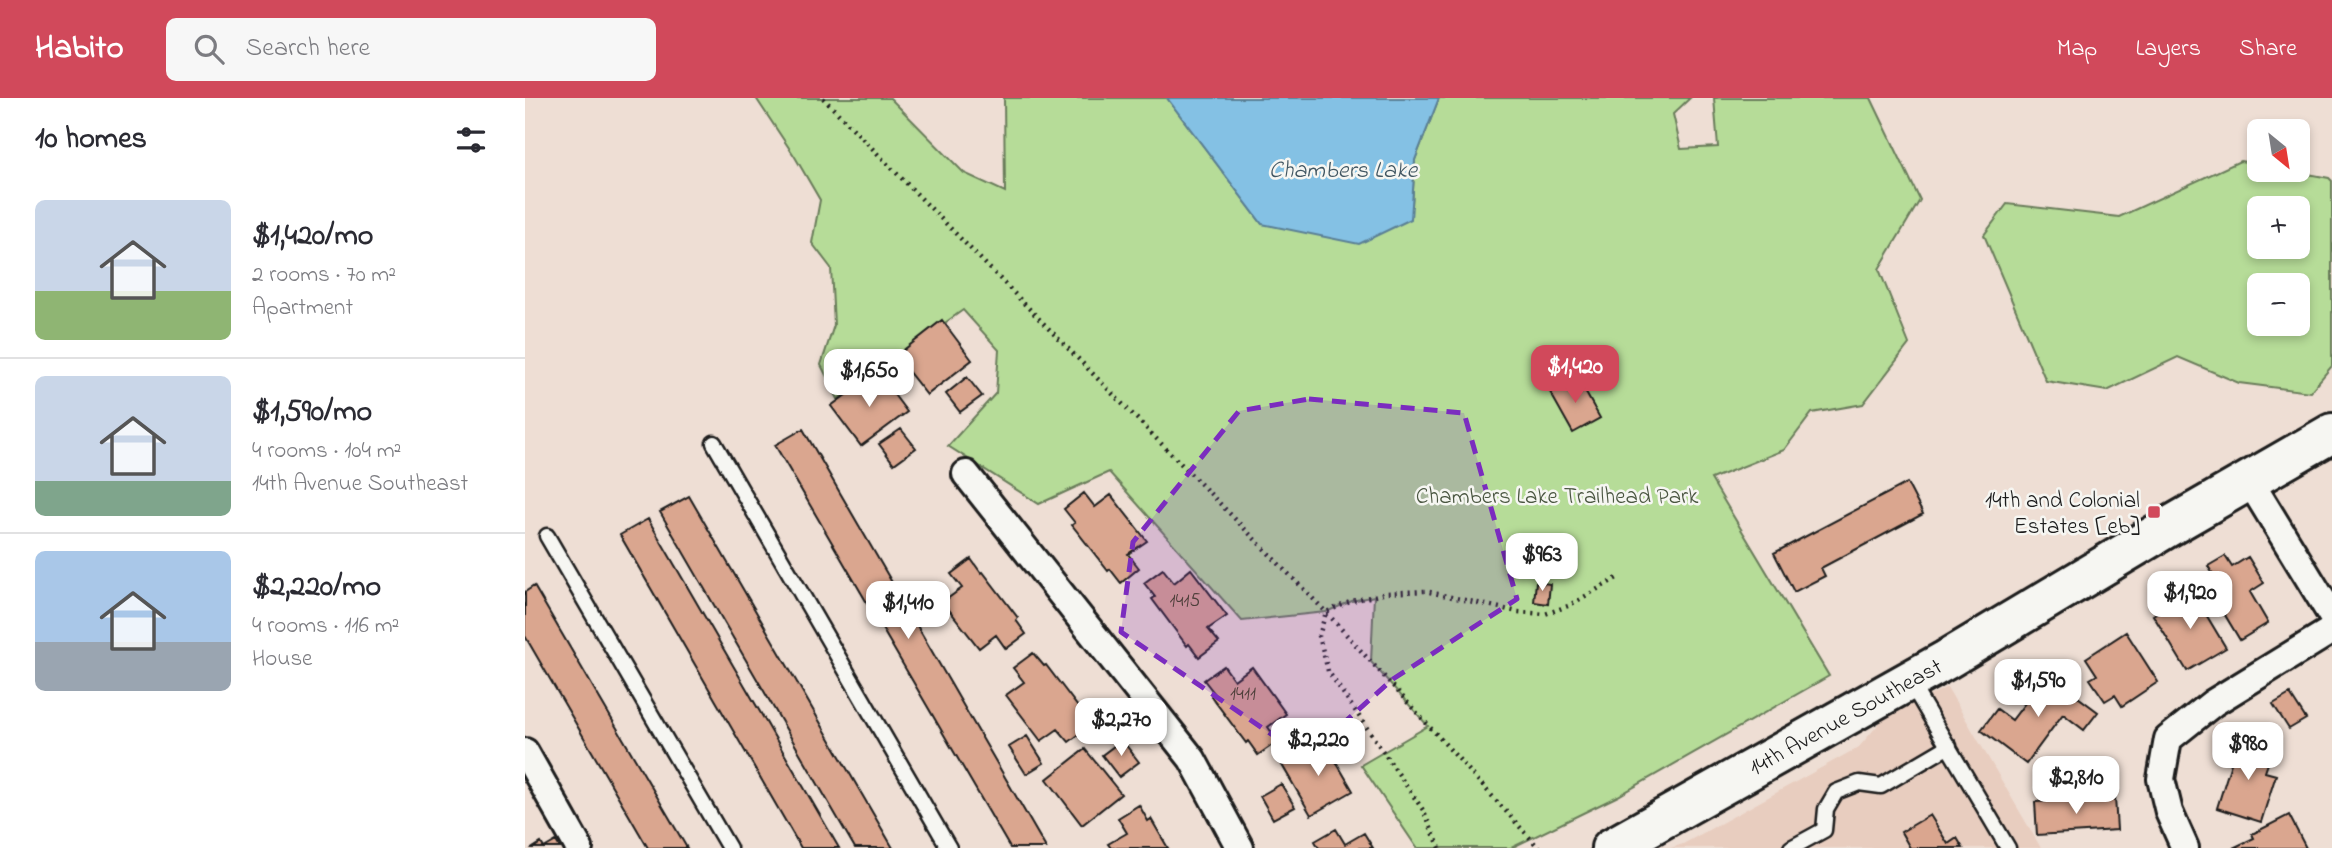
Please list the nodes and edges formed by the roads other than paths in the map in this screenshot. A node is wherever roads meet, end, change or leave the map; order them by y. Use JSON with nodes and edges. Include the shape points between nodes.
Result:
{"nodes":[{"id":1,"x":2332,"y":433,"type":"edge"},
{"id":2,"x":714,"y":443,"type":"dead end"},
{"id":3,"x":965,"y":474,"type":"dead end"},
{"id":4,"x":2249,"y":480,"type":"junction"},
{"id":5,"x":547,"y":536,"type":"dead end"},
{"id":6,"x":2332,"y":616,"type":"edge"},
{"id":7,"x":2332,"y":630,"type":"edge"},
{"id":8,"x":1909,"y":681,"type":"junction"},
{"id":9,"x":1949,"y":746,"type":"junction"},
{"id":10,"x":525,"y":752,"type":"edge"},
{"id":11,"x":579,"y":848,"type":"edge"},
{"id":12,"x":729,"y":848,"type":"edge"},
{"id":13,"x":949,"y":848,"type":"edge"},
{"id":14,"x":1240,"y":848,"type":"edge"},
{"id":15,"x":1611,"y":848,"type":"edge"},
{"id":16,"x":1791,"y":848,"type":"edge"},
{"id":17,"x":2008,"y":848,"type":"edge"},
{"id":18,"x":2185,"y":848,"type":"edge"}],
"edges":[{"from":1,"to":4,"type":"street","name":"14th Avenue Southeast"},
{"from":2,"to":13,"type":"lane"},
{"from":3,"to":14,"type":"street","via":[[1192,759]]},
{"from":4,"to":6,"type":"street"},
{"from":4,"to":8,"type":"street","name":"14th Avenue Southeast"},
{"from":5,"to":12,"type":"lane"},
{"from":7,"to":18,"type":"street","via":[[2213,703],[2168,739],[2161,779]]},
{"from":8,"to":9,"type":"lane"},
{"from":8,"to":15,"type":"street","name":"14th Avenue Southeast"},
{"from":9,"to":16,"type":"lane","via":[[1881,786],[1859,783],[1836,792],[1826,809],[1824,830]]},
{"from":9,"to":17,"type":"lane"},
{"from":10,"to":11,"type":"street"}]}
